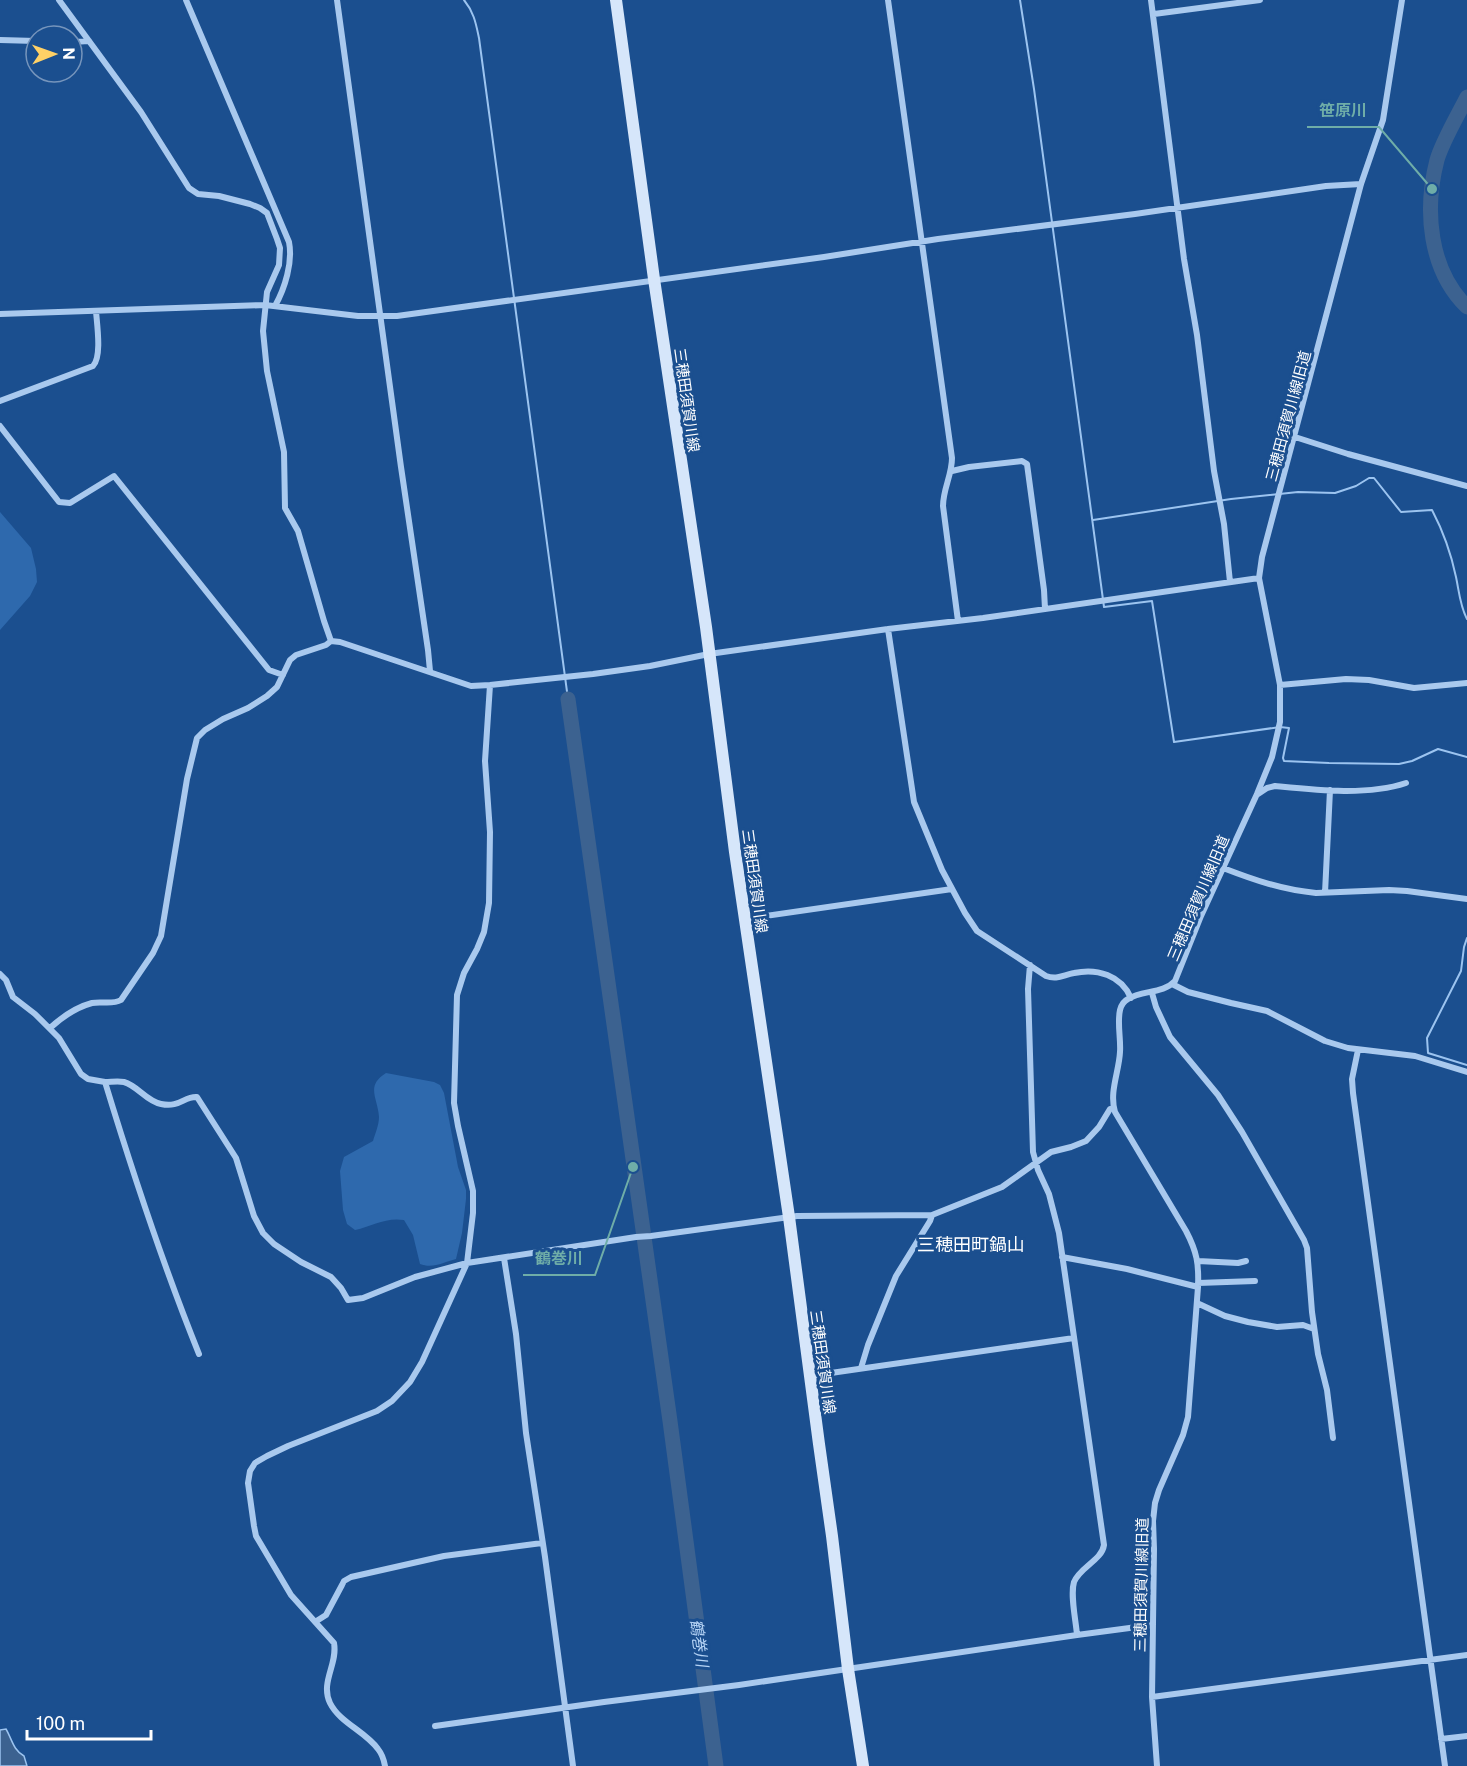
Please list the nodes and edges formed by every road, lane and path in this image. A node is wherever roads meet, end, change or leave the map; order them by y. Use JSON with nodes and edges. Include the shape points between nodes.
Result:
{"nodes":[{"id":1,"x":59,"y":0,"type":"edge"},
{"id":2,"x":186,"y":0,"type":"edge"},
{"id":3,"x":337,"y":0,"type":"edge"},
{"id":4,"x":616,"y":0,"type":"edge"},
{"id":5,"x":888,"y":0,"type":"edge"},
{"id":6,"x":1151,"y":0,"type":"edge"},
{"id":7,"x":1260,"y":0,"type":"edge"},
{"id":8,"x":1402,"y":0,"type":"edge"},
{"id":9,"x":1154,"y":14,"type":"junction"},
{"id":10,"x":0,"y":40,"type":"edge"},
{"id":11,"x":24,"y":41,"type":"edge"},
{"id":12,"x":84,"y":41,"type":"edge"},
{"id":13,"x":89,"y":41,"type":"junction"},
{"id":14,"x":1361,"y":184,"type":"junction"},
{"id":15,"x":1179,"y":207,"type":"junction"},
{"id":16,"x":921,"y":242,"type":"junction"},
{"id":17,"x":654,"y":279,"type":"junction"},
{"id":18,"x":265,"y":305,"type":"junction"},
{"id":19,"x":275,"y":306,"type":"junction"},
{"id":20,"x":96,"y":311,"type":"junction"},
{"id":21,"x":0,"y":314,"type":"edge"},
{"id":22,"x":381,"y":317,"type":"junction"},
{"id":23,"x":0,"y":401,"type":"edge"},
{"id":24,"x":0,"y":426,"type":"edge"},
{"id":25,"x":1295,"y":437,"type":"junction"},
{"id":26,"x":952,"y":471,"type":"junction"},
{"id":27,"x":1467,"y":486,"type":"edge"},
{"id":28,"x":1259,"y":578,"type":"junction"},
{"id":29,"x":1230,"y":582,"type":"junction"},
{"id":30,"x":1045,"y":609,"type":"junction"},
{"id":31,"x":958,"y":621,"type":"junction"},
{"id":32,"x":888,"y":629,"type":"junction"},
{"id":33,"x":331,"y":641,"type":"junction"},
{"id":34,"x":709,"y":654,"type":"junction"},
{"id":35,"x":430,"y":671,"type":"junction"},
{"id":36,"x":283,"y":675,"type":"junction"},
{"id":37,"x":1467,"y":683,"type":"edge"},
{"id":38,"x":490,"y":685,"type":"junction"},
{"id":39,"x":1280,"y":685,"type":"junction"},
{"id":40,"x":1406,"y":783,"type":"dead end"},
{"id":41,"x":1330,"y":790,"type":"junction"},
{"id":42,"x":1257,"y":794,"type":"junction"},
{"id":43,"x":1223,"y":868,"type":"junction"},
{"id":44,"x":952,"y":888,"type":"junction"},
{"id":45,"x":1325,"y":893,"type":"junction"},
{"id":46,"x":1467,"y":900,"type":"edge"},
{"id":47,"x":745,"y":919,"type":"junction"},
{"id":48,"x":1030,"y":965,"type":"junction"},
{"id":49,"x":0,"y":974,"type":"edge"},
{"id":50,"x":1172,"y":984,"type":"junction"},
{"id":51,"x":1152,"y":993,"type":"junction"},
{"id":52,"x":1131,"y":998,"type":"junction"},
{"id":53,"x":50,"y":1028,"type":"junction"},
{"id":54,"x":1358,"y":1050,"type":"junction"},
{"id":55,"x":1467,"y":1072,"type":"edge"},
{"id":56,"x":105,"y":1082,"type":"junction"},
{"id":57,"x":1113,"y":1108,"type":"junction"},
{"id":58,"x":1036,"y":1164,"type":"junction"},
{"id":59,"x":932,"y":1215,"type":"junction"},
{"id":60,"x":789,"y":1217,"type":"junction"},
{"id":61,"x":1062,"y":1257,"type":"junction"},
{"id":62,"x":504,"y":1258,"type":"junction"},
{"id":63,"x":1198,"y":1261,"type":"junction"},
{"id":64,"x":1246,"y":1261,"type":"dead end"},
{"id":65,"x":467,"y":1263,"type":"junction"},
{"id":66,"x":1255,"y":1281,"type":"dead end"},
{"id":67,"x":1198,"y":1285,"type":"junction"},
{"id":68,"x":1197,"y":1303,"type":"junction"},
{"id":69,"x":1314,"y":1329,"type":"junction"},
{"id":70,"x":1074,"y":1338,"type":"junction"},
{"id":71,"x":198,"y":1354,"type":"dead end"},
{"id":72,"x":861,"y":1368,"type":"junction"},
{"id":73,"x":810,"y":1376,"type":"junction"},
{"id":74,"x":1333,"y":1438,"type":"dead end"},
{"id":75,"x":542,"y":1543,"type":"junction"},
{"id":76,"x":315,"y":1622,"type":"junction"},
{"id":77,"x":1152,"y":1625,"type":"junction"},
{"id":78,"x":1077,"y":1635,"type":"junction"},
{"id":79,"x":1467,"y":1655,"type":"edge"},
{"id":80,"x":1430,"y":1660,"type":"junction"},
{"id":81,"x":848,"y":1669,"type":"junction"},
{"id":82,"x":1152,"y":1697,"type":"junction"},
{"id":83,"x":565,"y":1708,"type":"junction"},
{"id":84,"x":435,"y":1726,"type":"dead end"},
{"id":85,"x":1467,"y":1736,"type":"edge"},
{"id":86,"x":1441,"y":1739,"type":"junction"},
{"id":87,"x":386,"y":1766,"type":"edge"},
{"id":88,"x":573,"y":1766,"type":"edge"},
{"id":89,"x":863,"y":1766,"type":"edge"},
{"id":90,"x":1157,"y":1766,"type":"edge"},
{"id":91,"x":1446,"y":1766,"type":"edge"}],
"edges":[{"from":1,"to":13,"type":"street"},
{"from":2,"to":19,"type":"street","via":[[289,242],[290,264]]},
{"from":3,"to":22,"type":"street"},
{"from":4,"to":17,"type":"main road","name":"三穂田須賀川線"},
{"from":5,"to":16,"type":"street"},
{"from":6,"to":9,"type":"street"},
{"from":7,"to":9,"type":"street"},
{"from":8,"to":14,"type":"street","name":"三穂田須賀川線旧道","via":[[1386,109]]},
{"from":9,"to":15,"type":"street"},
{"from":10,"to":11,"type":"street"},
{"from":12,"to":13,"type":"street"},
{"from":13,"to":18,"type":"street","via":[[141,112],[189,188],[198,194],[250,204],[267,213],[280,256]]},
{"from":14,"to":15,"type":"street"},
{"from":14,"to":25,"type":"street","name":"三穂田須賀川線旧道"},
{"from":15,"to":16,"type":"street"},
{"from":15,"to":29,"type":"street"},
{"from":16,"to":17,"type":"street"},
{"from":16,"to":26,"type":"street"},
{"from":17,"to":22,"type":"street"},
{"from":17,"to":34,"type":"main road","name":"三穂田須賀川線"},
{"from":18,"to":19,"type":"street"},
{"from":18,"to":20,"type":"street"},
{"from":18,"to":33,"type":"street","via":[[263,331],[284,452],[285,508],[298,531]]},
{"from":19,"to":22,"type":"street"},
{"from":20,"to":21,"type":"street"},
{"from":20,"to":23,"type":"street","via":[[98,356],[93,366]]},
{"from":22,"to":35,"type":"street"},
{"from":24,"to":36,"type":"street","via":[[59,502],[70,504],[114,476],[269,670]]},
{"from":25,"to":27,"type":"street"},
{"from":25,"to":28,"type":"street","name":"三穂田須賀川線旧道"},
{"from":26,"to":30,"type":"street","via":[[1022,461],[1027,464]]},
{"from":26,"to":31,"type":"street","via":[[943,506]]},
{"from":28,"to":29,"type":"street"},
{"from":28,"to":39,"type":"street","name":"三穂田須賀川線旧道"},
{"from":29,"to":30,"type":"street"},
{"from":30,"to":31,"type":"street"},
{"from":31,"to":32,"type":"street"},
{"from":32,"to":34,"type":"street"},
{"from":32,"to":44,"type":"street","via":[[914,801]]},
{"from":33,"to":35,"type":"street"},
{"from":33,"to":36,"type":"street","via":[[296,655]]},
{"from":34,"to":38,"type":"street","via":[[650,666]]},
{"from":34,"to":47,"type":"main road","name":"三穂田須賀川線"},
{"from":35,"to":38,"type":"street","via":[[471,686]]},
{"from":36,"to":53,"type":"street","via":[[277,687],[262,700],[223,719],[197,738],[161,936],[153,953],[121,1000],[93,1003]]},
{"from":37,"to":39,"type":"street","via":[[1414,688],[1346,678]]},
{"from":38,"to":65,"type":"street","via":[[485,761],[489,903],[484,932],[459,984],[456,1006],[454,1103],[473,1191]]},
{"from":39,"to":42,"type":"street","name":"三穂田須賀川線旧道","via":[[1280,722],[1272,757]]},
{"from":40,"to":41,"type":"street"},
{"from":41,"to":42,"type":"street","via":[[1275,786]]},
{"from":41,"to":45,"type":"street"},
{"from":42,"to":43,"type":"street","name":"三穂田須賀川線旧道"},
{"from":43,"to":45,"type":"street","via":[[1266,884]]},
{"from":43,"to":50,"type":"street","name":"三穂田須賀川線旧道"},
{"from":44,"to":47,"type":"street"},
{"from":44,"to":48,"type":"street","via":[[977,931]]},
{"from":45,"to":46,"type":"street","via":[[1389,890]]},
{"from":47,"to":60,"type":"main road","name":"三穂田須賀川線"},
{"from":48,"to":52,"type":"street","via":[[1053,979],[1080,972],[1104,973],[1119,981]]},
{"from":48,"to":58,"type":"street"},
{"from":49,"to":53,"type":"street","via":[[16,1000]]},
{"from":50,"to":51,"type":"street","name":"三穂田須賀川線旧道"},
{"from":50,"to":54,"type":"street","via":[[1188,992],[1267,1011],[1325,1041]]},
{"from":51,"to":52,"type":"street","name":"三穂田須賀川線旧道"},
{"from":51,"to":69,"type":"street","via":[[1170,1037],[1218,1095],[1304,1240]]},
{"from":52,"to":57,"type":"street","via":[[1120,1010],[1120,1054]]},
{"from":53,"to":56,"type":"street","via":[[81,1074]]},
{"from":54,"to":55,"type":"street","via":[[1414,1056]]},
{"from":54,"to":80,"type":"street","via":[[1353,1093]]},
{"from":56,"to":65,"type":"street","via":[[127,1083],[161,1104],[174,1105],[197,1097],[236,1158],[263,1233],[300,1262],[330,1277],[348,1300]]},
{"from":56,"to":71,"type":"street"},
{"from":57,"to":58,"type":"street","via":[[1089,1138],[1051,1152]]},
{"from":57,"to":63,"type":"street","name":"三穂田須賀川線旧道","via":[[1186,1232]]},
{"from":58,"to":59,"type":"street","via":[[1002,1187]]},
{"from":58,"to":61,"type":"street","via":[[1049,1194]]},
{"from":59,"to":60,"type":"street"},
{"from":59,"to":72,"type":"street","via":[[896,1275]]},
{"from":60,"to":62,"type":"street"},
{"from":60,"to":73,"type":"main road","name":"三穂田須賀川線"},
{"from":61,"to":67,"type":"street"},
{"from":61,"to":70,"type":"street"},
{"from":62,"to":65,"type":"street"},
{"from":62,"to":75,"type":"street"},
{"from":63,"to":64,"type":"street"},
{"from":63,"to":67,"type":"street","name":"三穂田須賀川線旧道"},
{"from":65,"to":76,"type":"street","via":[[422,1362],[392,1401],[377,1411],[267,1456],[250,1471],[249,1496],[256,1536],[291,1595]]},
{"from":66,"to":67,"type":"street"},
{"from":67,"to":68,"type":"street","name":"三穂田須賀川線旧道"},
{"from":68,"to":69,"type":"street","via":[[1248,1322]]},
{"from":68,"to":77,"type":"street","name":"三穂田須賀川線旧道","via":[[1186,1425],[1155,1503]]},
{"from":69,"to":74,"type":"street"},
{"from":70,"to":72,"type":"street"},
{"from":70,"to":78,"type":"street","via":[[1104,1545],[1103,1551],[1074,1582]]},
{"from":72,"to":73,"type":"street"},
{"from":73,"to":81,"type":"main road","name":"三穂田須賀川線"},
{"from":75,"to":76,"type":"street","via":[[444,1556],[351,1577],[344,1581],[326,1615]]},
{"from":75,"to":83,"type":"street"},
{"from":76,"to":87,"type":"street","via":[[335,1646],[327,1682],[330,1703],[378,1749]]},
{"from":77,"to":78,"type":"street"},
{"from":77,"to":82,"type":"street","name":"三穂田須賀川線旧道"},
{"from":78,"to":81,"type":"street"},
{"from":79,"to":80,"type":"street"},
{"from":80,"to":82,"type":"street"},
{"from":80,"to":86,"type":"street"},
{"from":81,"to":83,"type":"street"},
{"from":81,"to":89,"type":"main road","name":"三穂田須賀川線"},
{"from":82,"to":90,"type":"street","name":"三穂田須賀川線旧道"},
{"from":83,"to":84,"type":"street"},
{"from":83,"to":88,"type":"street"},
{"from":85,"to":86,"type":"street"},
{"from":86,"to":91,"type":"street"}]}
